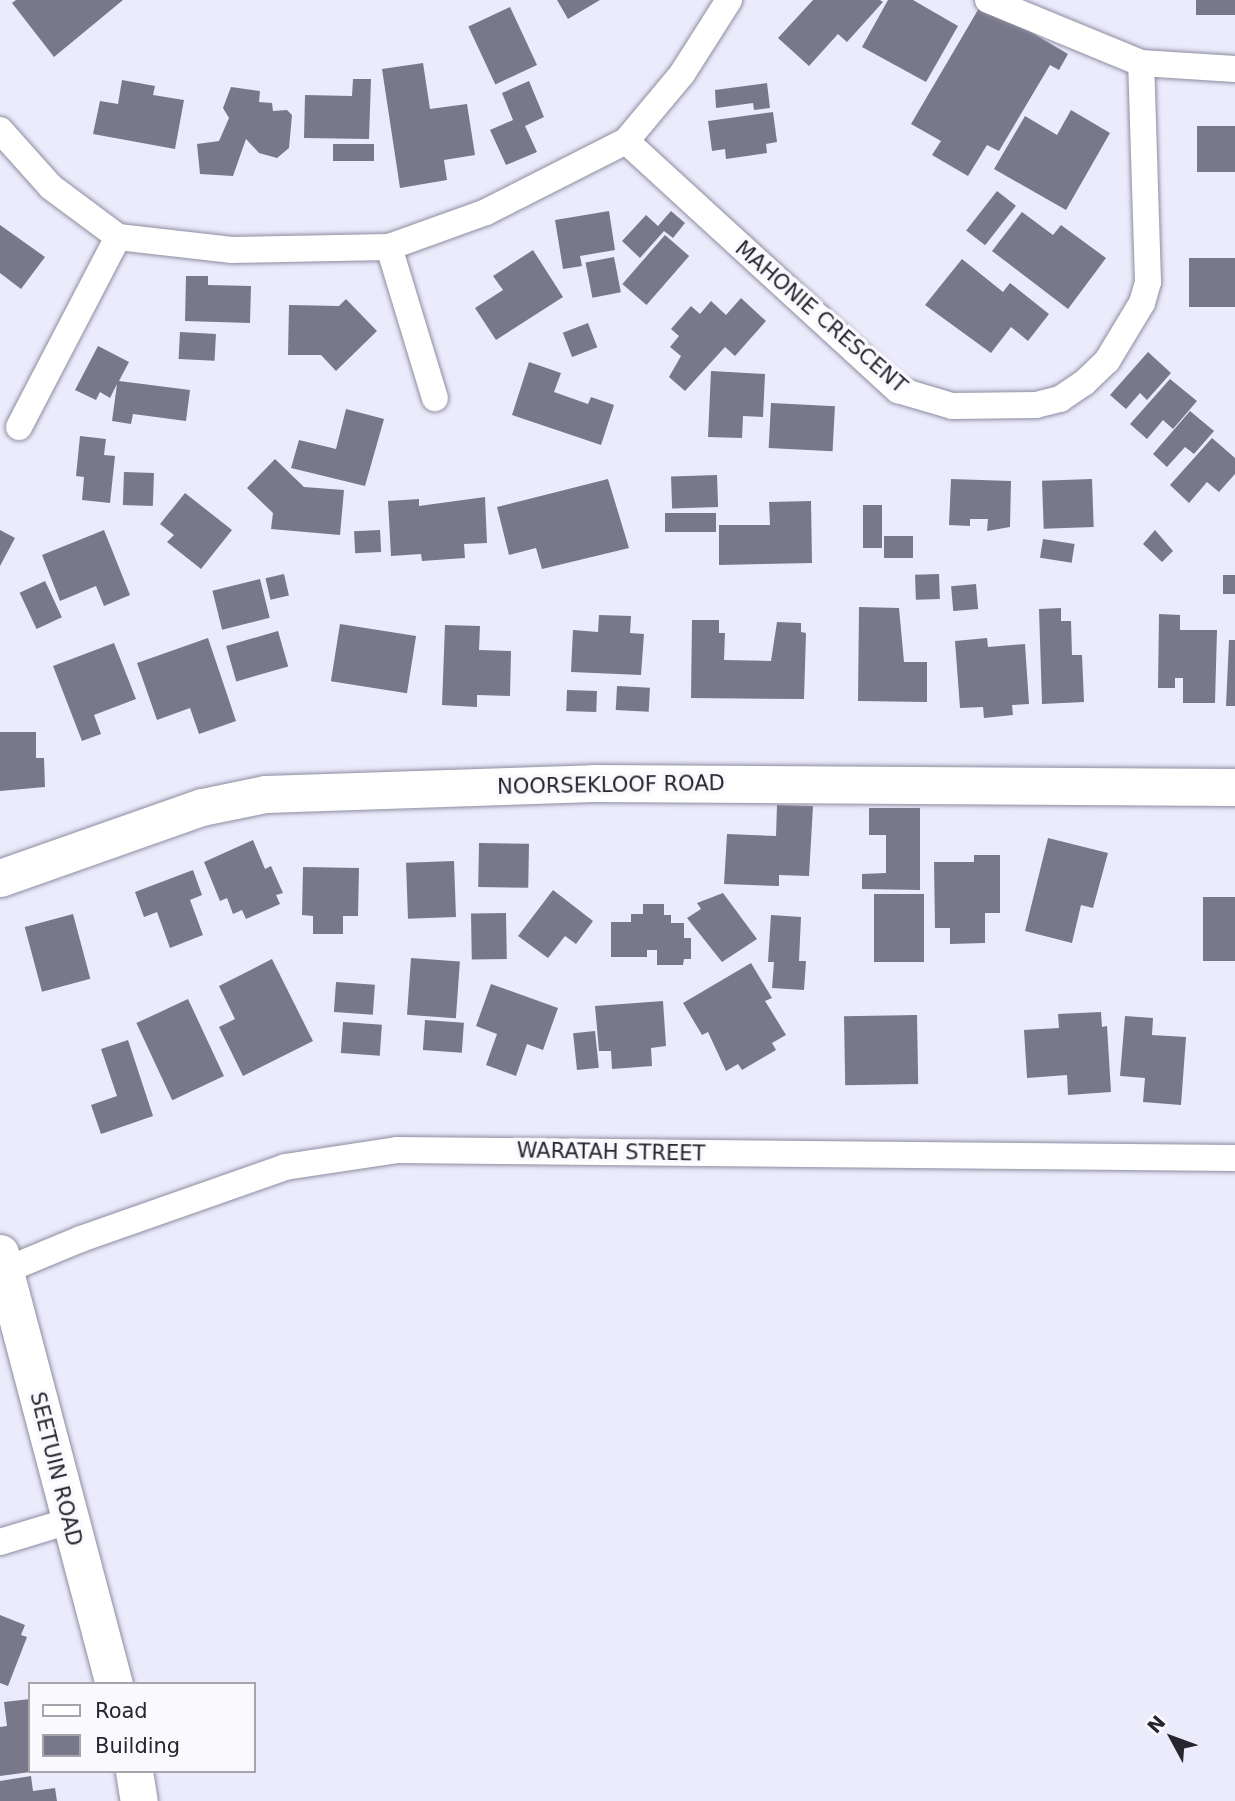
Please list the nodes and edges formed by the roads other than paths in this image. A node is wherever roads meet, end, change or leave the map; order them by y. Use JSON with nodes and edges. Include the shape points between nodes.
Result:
{"nodes":[{"id":1,"x":729,"y":0,"type":"edge"},
{"id":2,"x":988,"y":0,"type":"edge"},
{"id":3,"x":1141,"y":63,"type":"junction"},
{"id":4,"x":1235,"y":69,"type":"edge"},
{"id":5,"x":0,"y":130,"type":"edge"},
{"id":6,"x":626,"y":141,"type":"junction"},
{"id":7,"x":118,"y":237,"type":"junction"},
{"id":8,"x":389,"y":247,"type":"junction"},
{"id":9,"x":435,"y":398,"type":"dead end"},
{"id":10,"x":19,"y":427,"type":"dead end"},
{"id":11,"x":1235,"y":787,"type":"edge"},
{"id":12,"x":0,"y":878,"type":"edge"},
{"id":13,"x":1235,"y":1158,"type":"edge"},
{"id":14,"x":3,"y":1262,"type":"edge"},
{"id":15,"x":69,"y":1521,"type":"junction"},
{"id":16,"x":0,"y":1542,"type":"edge"},
{"id":17,"x":113,"y":1682,"type":"edge"},
{"id":18,"x":134,"y":1773,"type":"edge"},
{"id":19,"x":139,"y":1801,"type":"edge"}],
"edges":[{"from":1,"to":6,"type":"street","via":[[682,75]]},
{"from":2,"to":3,"type":"street"},
{"from":3,"to":4,"type":"street"},
{"from":3,"to":6,"type":"street","name":"MAHONIE CRESCENT","via":[[1148,282],[1142,303],[1107,361],[1060,399],[1036,405],[952,406],[898,390]]},
{"from":5,"to":7,"type":"street","via":[[51,187]]},
{"from":6,"to":8,"type":"street","via":[[486,212]]},
{"from":7,"to":8,"type":"street","via":[[232,250]]},
{"from":7,"to":10,"type":"street"},
{"from":8,"to":9,"type":"street"},
{"from":11,"to":12,"type":"street","name":"NOORSEKLOOF ROAD","via":[[593,783],[265,794],[202,807]]},
{"from":13,"to":14,"type":"street","name":"WARATAH STREET","via":[[397,1150],[285,1167]]},
{"from":14,"to":15,"type":"street","name":"SEETUIN ROAD"},
{"from":15,"to":16,"type":"street"},
{"from":15,"to":17,"type":"street","name":"SEETUIN ROAD"},
{"from":18,"to":19,"type":"street"}]}
